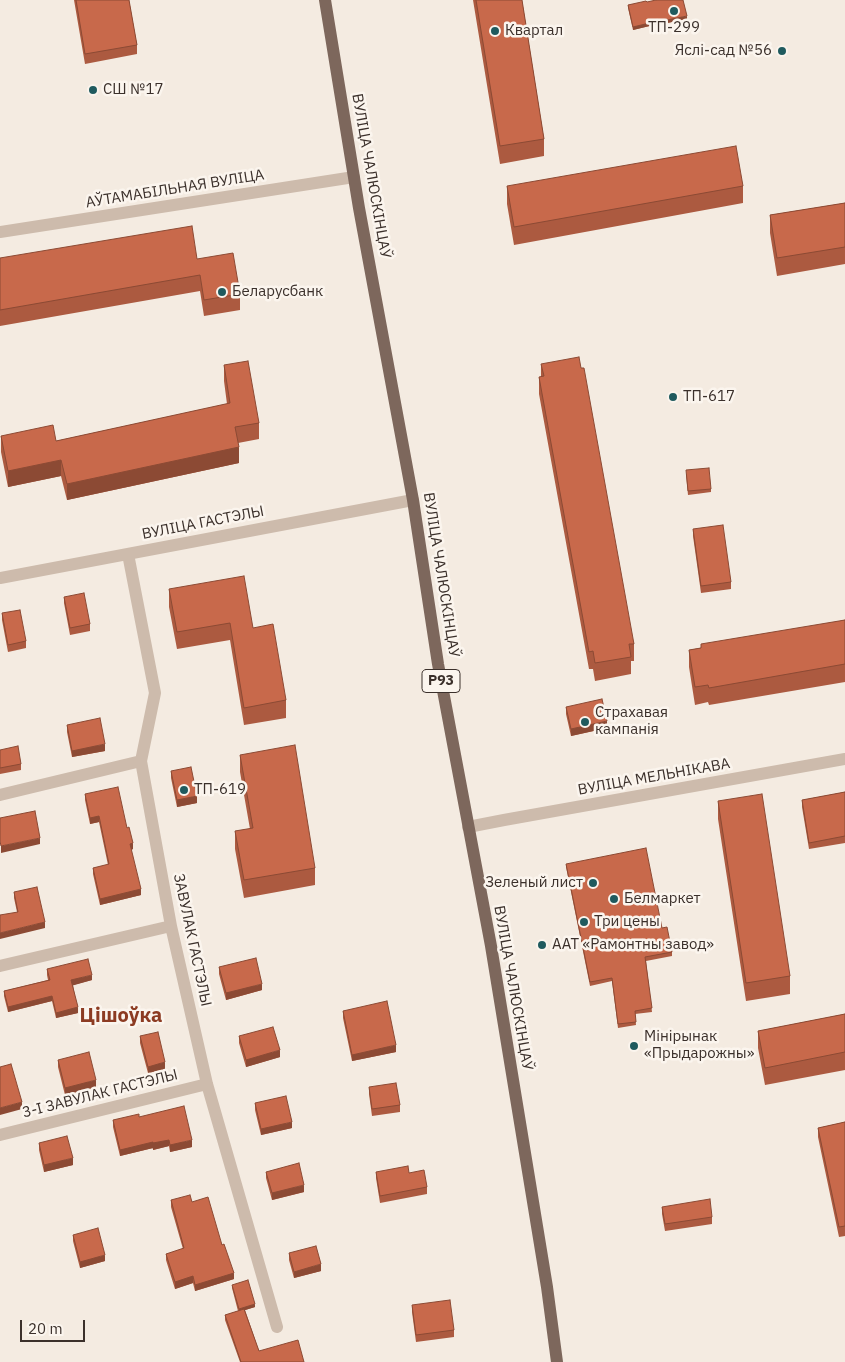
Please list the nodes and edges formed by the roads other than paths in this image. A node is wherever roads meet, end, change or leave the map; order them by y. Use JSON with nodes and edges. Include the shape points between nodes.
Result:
{"nodes":[{"id":1,"x":325,"y":0,"type":"edge"},
{"id":2,"x":354,"y":177,"type":"junction"},
{"id":3,"x":0,"y":232,"type":"edge"},
{"id":4,"x":413,"y":500,"type":"junction"},
{"id":5,"x":128,"y":554,"type":"junction"},
{"id":6,"x":0,"y":578,"type":"edge"},
{"id":7,"x":845,"y":758,"type":"edge"},
{"id":8,"x":141,"y":761,"type":"junction"},
{"id":9,"x":0,"y":795,"type":"edge"},
{"id":10,"x":468,"y":827,"type":"junction"},
{"id":11,"x":171,"y":926,"type":"junction"},
{"id":12,"x":0,"y":966,"type":"edge"},
{"id":13,"x":207,"y":1084,"type":"junction"},
{"id":14,"x":0,"y":1135,"type":"edge"},
{"id":15,"x":277,"y":1327,"type":"dead end"},
{"id":16,"x":556,"y":1362,"type":"edge"}],
"edges":[{"from":1,"to":2,"type":"main road","name":"ВУЛІЦА ЧАЛЮСКІНЦАЎ","number":"Р93"},
{"from":2,"to":3,"type":"street","name":"АЎТАМАБІЛЬНАЯ ВУЛІЦА"},
{"from":2,"to":4,"type":"main road","name":"ВУЛІЦА ЧАЛЮСКІНЦАЎ","number":"Р93"},
{"from":4,"to":5,"type":"street","name":"ВУЛІЦА ГАСТЭЛЫ"},
{"from":4,"to":10,"type":"main road","name":"ВУЛІЦА ЧАЛЮСКІНЦАЎ","number":"Р93","via":[[438,664]]},
{"from":5,"to":6,"type":"street","name":"ВУЛІЦА ГАСТЭЛЫ"},
{"from":5,"to":8,"type":"street","name":"ЗАВУЛАК ГАСТЭЛЫ","via":[[155,693]]},
{"from":7,"to":10,"type":"street","name":"ВУЛІЦА МЕЛЬНІКАВА"},
{"from":8,"to":9,"type":"street"},
{"from":8,"to":11,"type":"street","name":"ЗАВУЛАК ГАСТЭЛЫ"},
{"from":10,"to":16,"type":"main road","name":"ВУЛІЦА ЧАЛЮСКІНЦАЎ","number":"Р93","via":[[491,946]]},
{"from":11,"to":12,"type":"street"},
{"from":11,"to":13,"type":"street","name":"ЗАВУЛАК ГАСТЭЛЫ"},
{"from":13,"to":14,"type":"street","name":"3-І ЗАВУЛАК ГАСТЭЛЫ"},
{"from":13,"to":15,"type":"street","name":"ЗАВУЛАК ГАСТЭЛЫ"}]}
